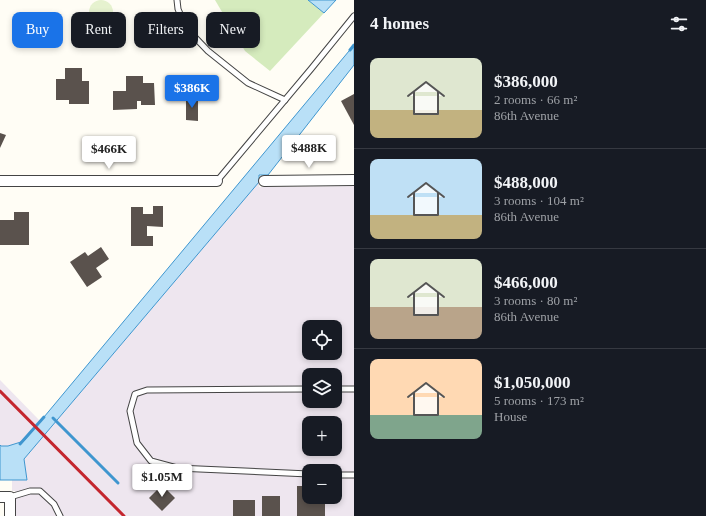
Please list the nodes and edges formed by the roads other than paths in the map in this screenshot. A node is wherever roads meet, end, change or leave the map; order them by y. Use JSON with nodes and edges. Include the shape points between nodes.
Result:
{"nodes":[{"id":1,"x":177,"y":0,"type":"edge"},
{"id":2,"x":354,"y":16,"type":"edge"},
{"id":3,"x":285,"y":100,"type":"junction"},
{"id":4,"x":354,"y":180,"type":"edge"},
{"id":5,"x":0,"y":181,"type":"edge"},
{"id":6,"x":217,"y":181,"type":"joint"},
{"id":7,"x":264,"y":181,"type":"dead end"},
{"id":8,"x":302,"y":389,"type":"edge"},
{"id":9,"x":342,"y":389,"type":"edge"},
{"id":10,"x":354,"y":389,"type":"edge"},
{"id":11,"x":302,"y":474,"type":"edge"},
{"id":12,"x":342,"y":475,"type":"edge"},
{"id":13,"x":354,"y":475,"type":"edge"},
{"id":14,"x":5,"y":497,"type":"edge"},
{"id":15,"x":10,"y":516,"type":"edge"},
{"id":16,"x":60,"y":516,"type":"edge"}],
"edges":[{"from":1,"to":3,"type":"lane","via":[[186,28],[208,51],[248,83]]},
{"from":2,"to":3,"type":"lane"},
{"from":3,"to":6,"type":"lane"},
{"from":4,"to":7,"type":"street"},
{"from":5,"to":6,"type":"street"},
{"from":8,"to":11,"type":"lane","via":[[147,390],[135,394],[130,412],[137,443],[151,461],[177,468]]},
{"from":9,"to":10,"type":"lane"},
{"from":12,"to":13,"type":"lane"},
{"from":14,"to":15,"type":"street"},
{"from":14,"to":16,"type":"lane","via":[[40,491],[54,504]]}]}
